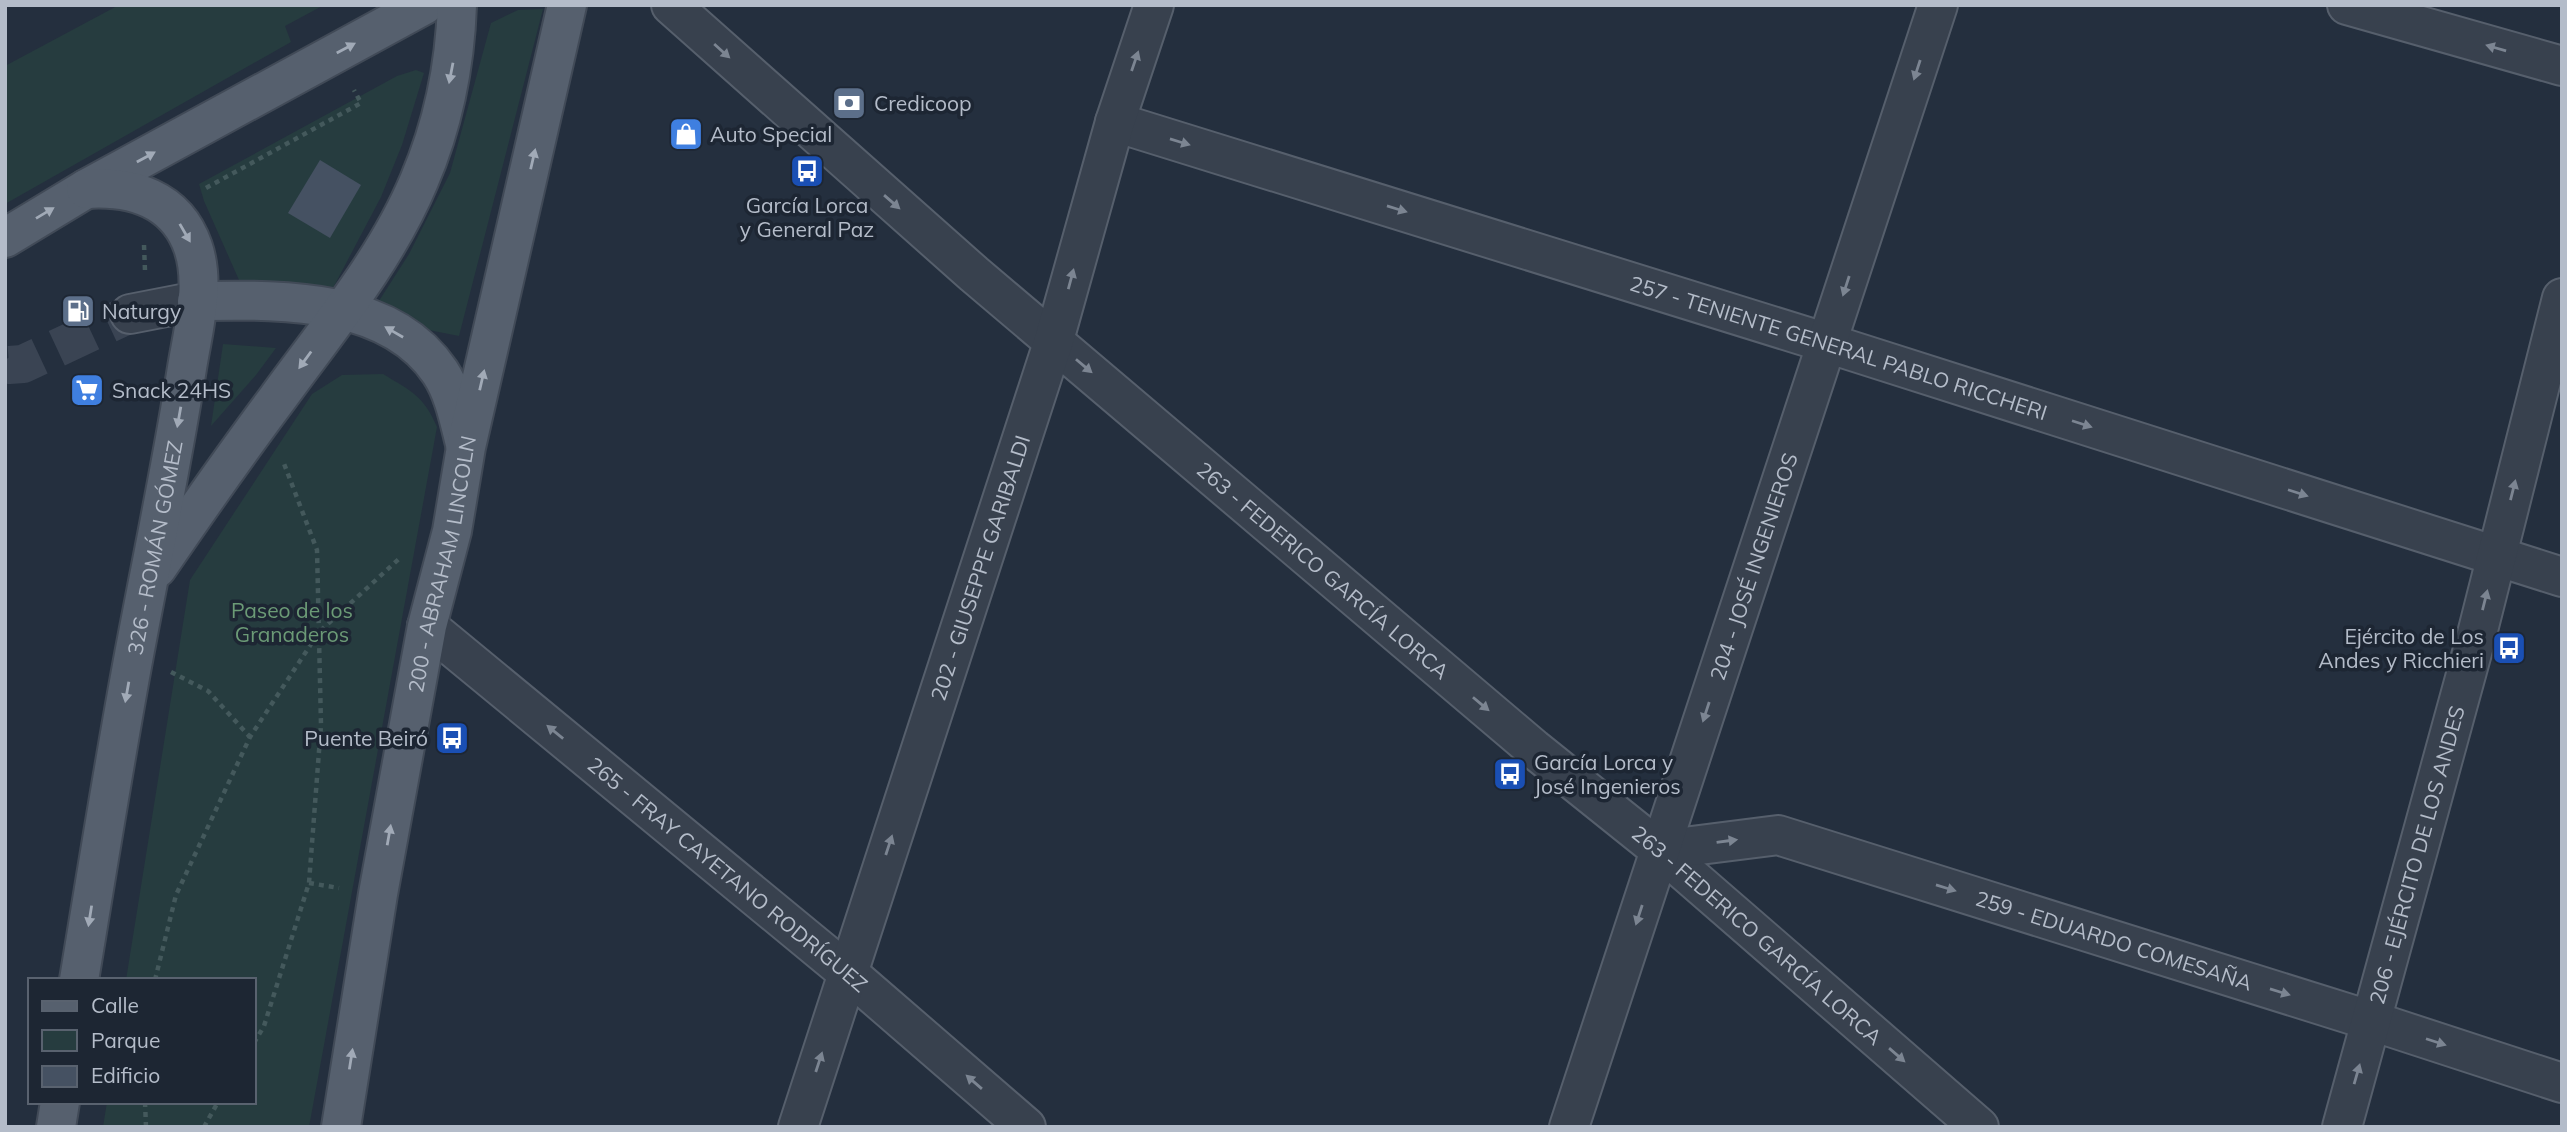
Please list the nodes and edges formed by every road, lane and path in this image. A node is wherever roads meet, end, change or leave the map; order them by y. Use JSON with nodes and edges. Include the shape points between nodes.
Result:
{"nodes":[{"id":1,"x":424,"y":5,"type":"edge"},
{"id":2,"x":457,"y":5,"type":"edge"},
{"id":3,"x":567,"y":5,"type":"edge"},
{"id":4,"x":671,"y":5,"type":"edge"},
{"id":5,"x":1154,"y":5,"type":"edge"},
{"id":6,"x":1938,"y":5,"type":"edge"},
{"id":7,"x":2347,"y":5,"type":"edge"},
{"id":8,"x":336,"y":53,"type":"junction"},
{"id":9,"x":2562,"y":66,"type":"edge"},
{"id":10,"x":1115,"y":122,"type":"junction"},
{"id":11,"x":86,"y":189,"type":"junction"},
{"id":12,"x":172,"y":213,"type":"junction"},
{"id":13,"x":5,"y":238,"type":"edge"},
{"id":14,"x":2562,"y":298,"type":"edge"},
{"id":15,"x":197,"y":301,"type":"junction"},
{"id":16,"x":342,"y":310,"type":"junction"},
{"id":17,"x":138,"y":312,"type":"joint"},
{"id":18,"x":1054,"y":340,"type":"junction"},
{"id":19,"x":1827,"y":343,"type":"junction"},
{"id":20,"x":257,"y":426,"type":"junction"},
{"id":21,"x":466,"y":447,"type":"junction"},
{"id":22,"x":452,"y":531,"type":"junction"},
{"id":23,"x":2497,"y":556,"type":"junction"},
{"id":24,"x":150,"y":577,"type":"junction"},
{"id":25,"x":2562,"y":577,"type":"edge"},
{"id":26,"x":427,"y":626,"type":"junction"},
{"id":27,"x":319,"y":632,"type":"junction"},
{"id":28,"x":134,"y":653,"type":"junction"},
{"id":29,"x":250,"y":737,"type":"junction"},
{"id":30,"x":1660,"y":850,"type":"junction"},
{"id":31,"x":848,"y":973,"type":"junction"},
{"id":32,"x":79,"y":978,"type":"edge"},
{"id":33,"x":155,"y":978,"type":"edge"},
{"id":34,"x":2371,"y":1021,"type":"junction"},
{"id":35,"x":256,"y":1040,"type":"edge"},
{"id":36,"x":2562,"y":1083,"type":"edge"},
{"id":37,"x":60,"y":1104,"type":"edge"},
{"id":38,"x":145,"y":1104,"type":"edge"},
{"id":39,"x":217,"y":1104,"type":"edge"},
{"id":40,"x":56,"y":1127,"type":"edge"},
{"id":41,"x":146,"y":1127,"type":"edge"},
{"id":42,"x":204,"y":1127,"type":"edge"},
{"id":43,"x":341,"y":1127,"type":"edge"},
{"id":44,"x":798,"y":1127,"type":"edge"},
{"id":45,"x":1026,"y":1127,"type":"edge"},
{"id":46,"x":1569,"y":1127,"type":"edge"},
{"id":47,"x":1979,"y":1127,"type":"edge"},
{"id":48,"x":2342,"y":1127,"type":"edge"}],
"edges":[{"from":8,"to":1,"type":"main road","one_way":true},
{"from":2,"to":16,"type":"main road","one_way":true,"via":[[447,93],[419,181],[388,240]]},
{"from":21,"to":3,"type":"main road","name":"200 - ABRAHAM LINCOLN","one_way":true},
{"from":4,"to":18,"type":"street","name":"263 - FEDERICO GARCÍA LORCA","one_way":true},
{"from":10,"to":5,"type":"street","name":"202 - GIUSEPPE GARIBALDI","one_way":true},
{"from":6,"to":19,"type":"street","name":"204 - JOSÉ INGENIEROS","one_way":true},
{"from":9,"to":7,"type":"street","one_way":true},
{"from":11,"to":8,"type":"main road","one_way":true},
{"from":8,"to":12,"type":"path","via":[[361,103],[206,187]]},
{"from":18,"to":10,"type":"street","name":"202 - GIUSEPPE GARIBALDI","one_way":true},
{"from":10,"to":19,"type":"street","name":"257 - TENIENTE GENERAL PABLO RICCHERI","one_way":true},
{"from":11,"to":12,"type":"main road","name":"326 - ROMÁN GÓMEZ","via":[[143,194]]},
{"from":13,"to":11,"type":"main road","one_way":true},
{"from":12,"to":15,"type":"main road","name":"326 - ROMÁN GÓMEZ","one_way":true,"via":[[194,249]]},
{"from":12,"to":17,"type":"path","via":[[144,233]]},
{"from":23,"to":14,"type":"street","name":"206 - EJÉRCITO DE LOS ANDES","one_way":true},
{"from":15,"to":16,"type":"main road","via":[[304,303]]},
{"from":15,"to":17,"type":"street"},
{"from":15,"to":24,"type":"main road","name":"326 - ROMÁN GÓMEZ","one_way":true},
{"from":16,"to":20,"type":"main road","one_way":true},
{"from":21,"to":16,"type":"main road","one_way":true,"via":[[442,374],[418,346],[383,325]]},
{"from":18,"to":30,"type":"street","name":"263 - FEDERICO GARCÍA LORCA","one_way":true,"via":[[1534,749]]},
{"from":31,"to":18,"type":"street","name":"202 - GIUSEPPE GARIBALDI","one_way":true},
{"from":19,"to":23,"type":"street","name":"257 - TENIENTE GENERAL PABLO RICCHERI","one_way":true},
{"from":19,"to":30,"type":"street","name":"204 - JOSÉ INGENIEROS","one_way":true},
{"from":20,"to":24,"type":"main road"},
{"from":20,"to":27,"type":"path","via":[[278,449],[317,550]]},
{"from":21,"to":22,"type":"main road","name":"200 - ABRAHAM LINCOLN"},
{"from":22,"to":26,"type":"main road","name":"200 - ABRAHAM LINCOLN"},
{"from":22,"to":27,"type":"path","via":[[402,556]]},
{"from":23,"to":25,"type":"street","name":"257 - TENIENTE GENERAL PABLO RICCHERI"},
{"from":34,"to":23,"type":"street","name":"206 - EJÉRCITO DE LOS ANDES","one_way":true},
{"from":24,"to":28,"type":"main road","name":"326 - ROMÁN GÓMEZ"},
{"from":31,"to":26,"type":"street","name":"265 - FRAY CAYETANO RODRÍGUEZ","one_way":true},
{"from":43,"to":26,"type":"main road","name":"200 - ABRAHAM LINCOLN","one_way":true},
{"from":27,"to":29,"type":"path"},
{"from":27,"to":35,"type":"path","via":[[321,725],[309,883]]},
{"from":28,"to":29,"type":"path","via":[[208,691]]},
{"from":28,"to":32,"type":"main road","name":"326 - ROMÁN GÓMEZ","one_way":true},
{"from":29,"to":33,"type":"path","via":[[176,895]]},
{"from":30,"to":34,"type":"street","name":"259 - EDUARDO COMESAÑA","one_way":true,"via":[[1778,835]]},
{"from":30,"to":46,"type":"street","name":"204 - JOSÉ INGENIEROS","one_way":true},
{"from":30,"to":47,"type":"street","name":"263 - FEDERICO GARCÍA LORCA","one_way":true},
{"from":44,"to":31,"type":"street","name":"202 - GIUSEPPE GARIBALDI","one_way":true},
{"from":45,"to":31,"type":"street","name":"265 - FRAY CAYETANO RODRÍGUEZ","one_way":true},
{"from":34,"to":36,"type":"street","name":"259 - EDUARDO COMESAÑA","one_way":true},
{"from":48,"to":34,"type":"street","name":"206 - EJÉRCITO DE LOS ANDES","one_way":true},
{"from":37,"to":40,"type":"main road"},
{"from":38,"to":41,"type":"path"},
{"from":39,"to":42,"type":"path"}]}
